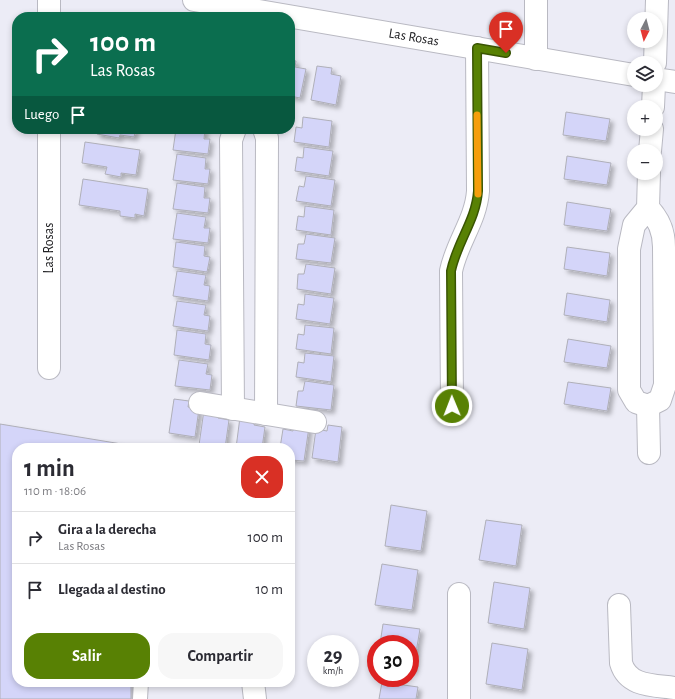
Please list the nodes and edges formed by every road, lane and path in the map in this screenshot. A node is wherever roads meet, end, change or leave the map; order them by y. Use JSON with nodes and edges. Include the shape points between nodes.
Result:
{"nodes":[{"id":1,"x":49,"y":0,"type":"edge"},
{"id":2,"x":194,"y":0,"type":"edge"},
{"id":3,"x":536,"y":0,"type":"edge"},
{"id":4,"x":657,"y":0,"type":"edge"},
{"id":5,"x":252,"y":9,"type":"edge"},
{"id":6,"x":49,"y":12,"type":"edge"},
{"id":7,"x":269,"y":12,"type":"edge"},
{"id":8,"x":295,"y":16,"type":"edge"},
{"id":9,"x":477,"y":48,"type":"junction"},
{"id":10,"x":655,"y":56,"type":"edge"},
{"id":11,"x":536,"y":58,"type":"junction"},
{"id":12,"x":627,"y":74,"type":"edge"},
{"id":13,"x":663,"y":80,"type":"edge"},
{"id":14,"x":675,"y":82,"type":"edge"},
{"id":15,"x":49,"y":134,"type":"edge"},
{"id":16,"x":234,"y":134,"type":"edge"},
{"id":17,"x":266,"y":134,"type":"edge"},
{"id":18,"x":649,"y":180,"type":"edge"},
{"id":19,"x":648,"y":208,"type":"junction"},
{"id":20,"x":49,"y":368,"type":"dead end"},
{"id":21,"x":200,"y":403,"type":"dead end"},
{"id":22,"x":452,"y":406,"type":"dead end"},
{"id":23,"x":648,"y":406,"type":"junction"},
{"id":24,"x":233,"y":409,"type":"junction"},
{"id":25,"x":266,"y":414,"type":"junction"},
{"id":26,"x":315,"y":422,"type":"dead end"},
{"id":27,"x":649,"y":453,"type":"dead end"},
{"id":28,"x":459,"y":594,"type":"dead end"},
{"id":29,"x":619,"y":605,"type":"dead end"},
{"id":30,"x":141,"y":687,"type":"edge"},
{"id":31,"x":254,"y":687,"type":"edge"},
{"id":32,"x":675,"y":688,"type":"edge"},
{"id":33,"x":140,"y":699,"type":"edge"},
{"id":34,"x":255,"y":699,"type":"edge"},
{"id":35,"x":459,"y":699,"type":"edge"}],
"edges":[{"from":1,"to":6,"type":"street"},
{"from":2,"to":5,"type":"street","name":"Las Rosas"},
{"from":3,"to":11,"type":"street"},
{"from":4,"to":10,"type":"street"},
{"from":5,"to":7,"type":"street","name":"Las Rosas"},
{"from":8,"to":9,"type":"street","name":"Las Rosas"},
{"from":9,"to":11,"type":"street","name":"Las Rosas"},
{"from":9,"to":22,"type":"street","via":[[478,191],[474,214],[456,250],[451,271]]},
{"from":11,"to":12,"type":"street","name":"Las Rosas"},
{"from":13,"to":14,"type":"street"},
{"from":15,"to":20,"type":"street","name":"Las Rosas"},
{"from":16,"to":24,"type":"street"},
{"from":17,"to":25,"type":"street"},
{"from":18,"to":19,"type":"street"},
{"from":19,"to":23,"type":"street","via":[[655,215],[664,236],[665,385],[660,400]]},
{"from":19,"to":23,"type":"street","via":[[634,225],[628,249],[628,382],[631,397],[636,402]]},
{"from":21,"to":24,"type":"street"},
{"from":23,"to":27,"type":"street"},
{"from":24,"to":25,"type":"street"},
{"from":25,"to":26,"type":"street"},
{"from":28,"to":35,"type":"street"},
{"from":29,"to":32,"type":"street","via":[[623,670],[635,682]]},
{"from":30,"to":33,"type":"lane"},
{"from":31,"to":34,"type":"street"}]}
